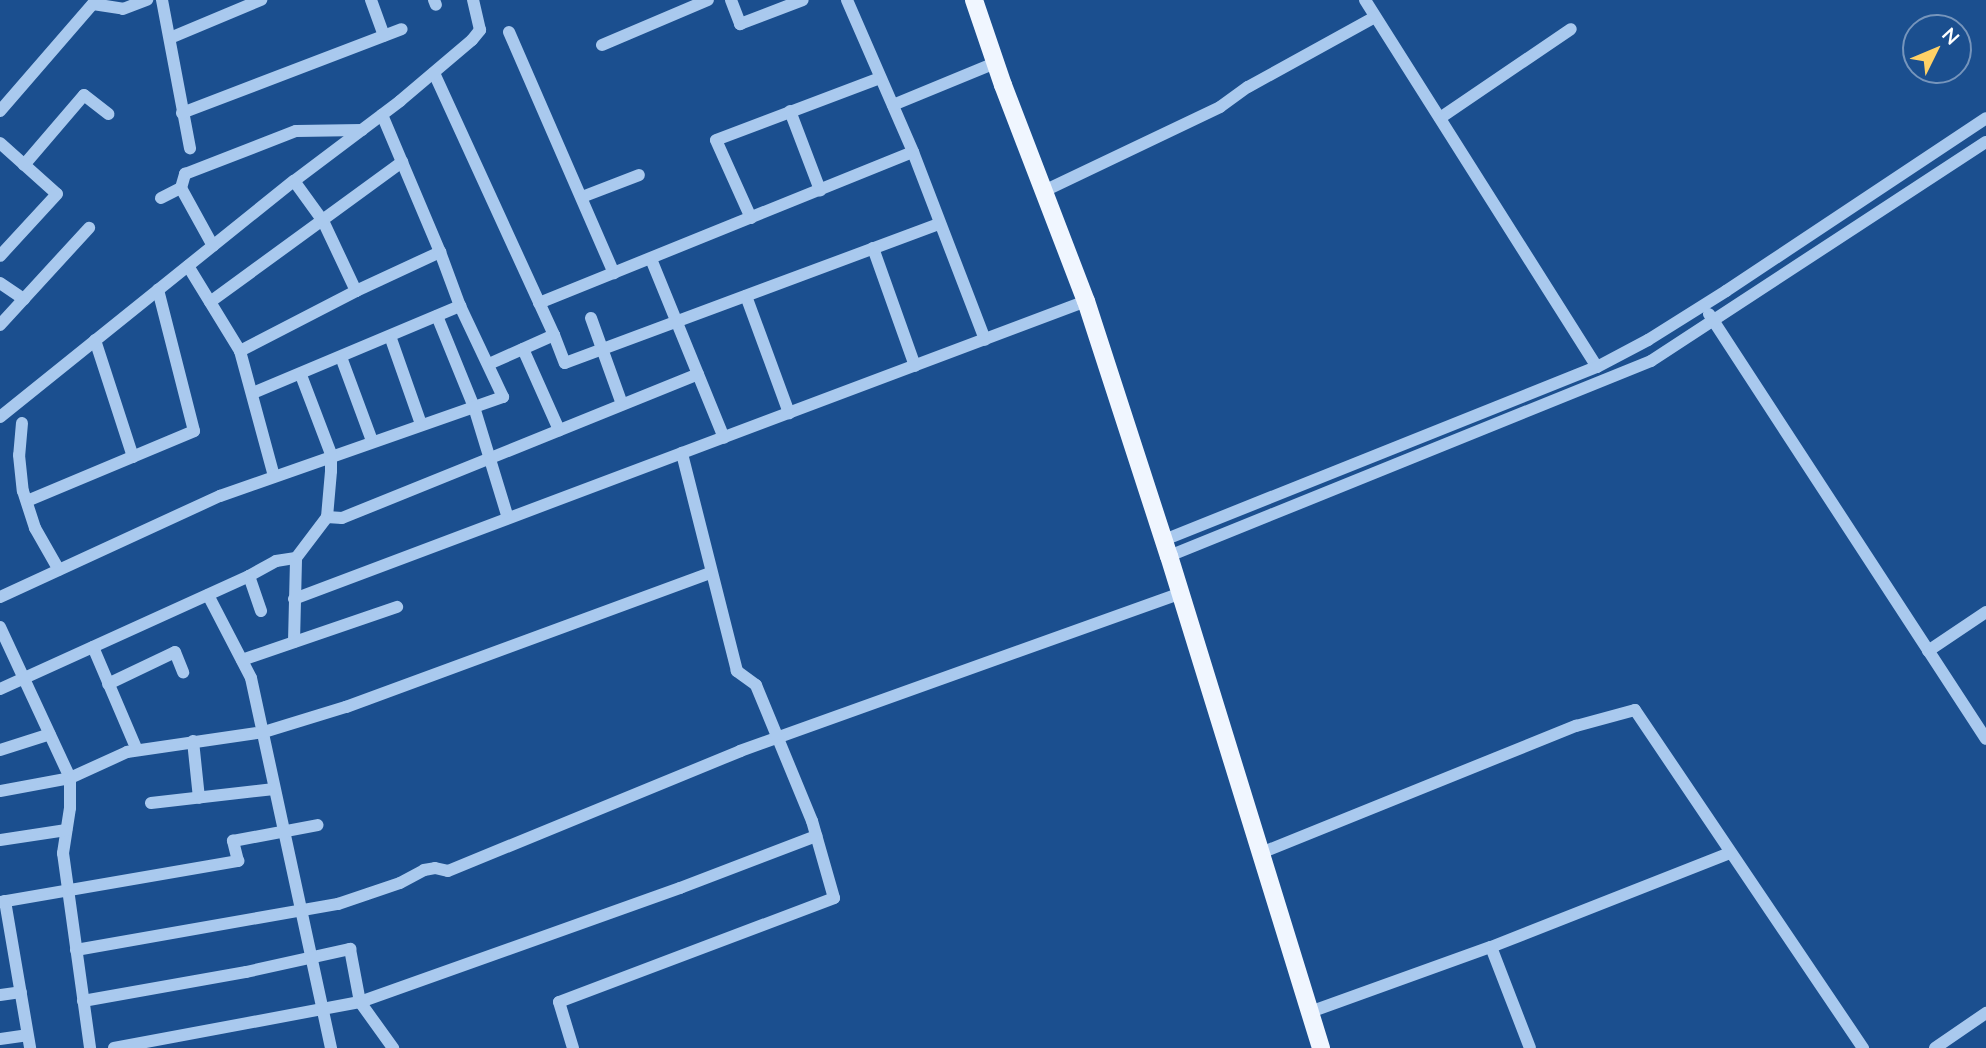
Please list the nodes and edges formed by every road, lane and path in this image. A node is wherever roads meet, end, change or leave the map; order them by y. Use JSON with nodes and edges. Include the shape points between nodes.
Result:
{"nodes":[{"id":1,"x":147,"y":0,"type":"edge"},
{"id":2,"x":162,"y":0,"type":"edge"},
{"id":3,"x":261,"y":0,"type":"edge"},
{"id":4,"x":372,"y":0,"type":"edge"},
{"id":5,"x":473,"y":0,"type":"edge"},
{"id":6,"x":708,"y":0,"type":"edge"},
{"id":7,"x":731,"y":0,"type":"edge"},
{"id":8,"x":803,"y":0,"type":"edge"},
{"id":9,"x":846,"y":0,"type":"edge"},
{"id":10,"x":974,"y":0,"type":"edge"},
{"id":11,"x":1364,"y":0,"type":"edge"},
{"id":12,"x":94,"y":2,"type":"edge"},
{"id":13,"x":1375,"y":17,"type":"junction"},
{"id":14,"x":402,"y":29,"type":"dead end"},
{"id":15,"x":1571,"y":29,"type":"dead end"},
{"id":16,"x":509,"y":32,"type":"dead end"},
{"id":17,"x":384,"y":36,"type":"junction"},
{"id":18,"x":170,"y":38,"type":"junction"},
{"id":19,"x":602,"y":45,"type":"dead end"},
{"id":20,"x":995,"y":63,"type":"junction"},
{"id":21,"x":434,"y":73,"type":"junction"},
{"id":22,"x":880,"y":78,"type":"junction"},
{"id":23,"x":893,"y":105,"type":"junction"},
{"id":24,"x":0,"y":111,"type":"edge"},
{"id":25,"x":790,"y":111,"type":"junction"},
{"id":26,"x":182,"y":113,"type":"junction"},
{"id":27,"x":107,"y":114,"type":"dead end"},
{"id":28,"x":382,"y":115,"type":"junction"},
{"id":29,"x":1440,"y":118,"type":"junction"},
{"id":30,"x":1986,"y":118,"type":"edge"},
{"id":31,"x":362,"y":130,"type":"junction"},
{"id":32,"x":1986,"y":142,"type":"edge"},
{"id":33,"x":0,"y":143,"type":"edge"},
{"id":34,"x":190,"y":148,"type":"dead end"},
{"id":35,"x":914,"y":152,"type":"junction"},
{"id":36,"x":402,"y":162,"type":"junction"},
{"id":37,"x":24,"y":164,"type":"junction"},
{"id":38,"x":639,"y":176,"type":"dead end"},
{"id":39,"x":294,"y":181,"type":"junction"},
{"id":40,"x":181,"y":188,"type":"junction"},
{"id":41,"x":820,"y":190,"type":"junction"},
{"id":42,"x":1044,"y":191,"type":"junction"},
{"id":43,"x":582,"y":197,"type":"junction"},
{"id":44,"x":161,"y":198,"type":"dead end"},
{"id":45,"x":751,"y":218,"type":"junction"},
{"id":46,"x":323,"y":221,"type":"junction"},
{"id":47,"x":939,"y":224,"type":"junction"},
{"id":48,"x":89,"y":228,"type":"dead end"},
{"id":49,"x":213,"y":246,"type":"junction"},
{"id":50,"x":873,"y":248,"type":"junction"},
{"id":51,"x":440,"y":252,"type":"junction"},
{"id":52,"x":0,"y":256,"type":"edge"},
{"id":53,"x":651,"y":259,"type":"junction"},
{"id":54,"x":188,"y":266,"type":"junction"},
{"id":55,"x":614,"y":273,"type":"junction"},
{"id":56,"x":0,"y":284,"type":"edge"},
{"id":57,"x":158,"y":290,"type":"junction"},
{"id":58,"x":356,"y":291,"type":"junction"},
{"id":59,"x":746,"y":296,"type":"junction"},
{"id":60,"x":24,"y":299,"type":"junction"},
{"id":61,"x":210,"y":302,"type":"junction"},
{"id":62,"x":1086,"y":302,"type":"junction"},
{"id":63,"x":540,"y":303,"type":"junction"},
{"id":64,"x":1703,"y":305,"type":"junction"},
{"id":65,"x":460,"y":306,"type":"junction"},
{"id":66,"x":437,"y":316,"type":"junction"},
{"id":67,"x":592,"y":318,"type":"dead end"},
{"id":68,"x":677,"y":321,"type":"junction"},
{"id":69,"x":1713,"y":321,"type":"junction"},
{"id":70,"x":0,"y":325,"type":"edge"},
{"id":71,"x":554,"y":335,"type":"junction"},
{"id":72,"x":390,"y":336,"type":"junction"},
{"id":73,"x":95,"y":340,"type":"junction"},
{"id":74,"x":985,"y":340,"type":"junction"},
{"id":75,"x":523,"y":349,"type":"junction"},
{"id":76,"x":603,"y":349,"type":"junction"},
{"id":77,"x":240,"y":351,"type":"junction"},
{"id":78,"x":341,"y":357,"type":"junction"},
{"id":79,"x":489,"y":364,"type":"junction"},
{"id":80,"x":915,"y":366,"type":"junction"},
{"id":81,"x":1597,"y":367,"type":"junction"},
{"id":82,"x":698,"y":373,"type":"junction"},
{"id":83,"x":300,"y":374,"type":"junction"},
{"id":84,"x":253,"y":393,"type":"junction"},
{"id":85,"x":622,"y":404,"type":"junction"},
{"id":86,"x":474,"y":407,"type":"junction"},
{"id":87,"x":789,"y":413,"type":"junction"},
{"id":88,"x":0,"y":417,"type":"edge"},
{"id":89,"x":22,"y":424,"type":"dead end"},
{"id":90,"x":421,"y":424,"type":"junction"},
{"id":91,"x":559,"y":430,"type":"junction"},
{"id":92,"x":723,"y":438,"type":"junction"},
{"id":93,"x":372,"y":440,"type":"junction"},
{"id":94,"x":682,"y":453,"type":"junction"},
{"id":95,"x":331,"y":454,"type":"junction"},
{"id":96,"x":133,"y":457,"type":"junction"},
{"id":97,"x":489,"y":458,"type":"junction"},
{"id":98,"x":274,"y":476,"type":"junction"},
{"id":99,"x":27,"y":502,"type":"junction"},
{"id":100,"x":327,"y":517,"type":"junction"},
{"id":101,"x":508,"y":519,"type":"junction"},
{"id":102,"x":1166,"y":548,"type":"junction"},
{"id":103,"x":296,"y":558,"type":"junction"},
{"id":104,"x":59,"y":570,"type":"junction"},
{"id":105,"x":711,"y":573,"type":"junction"},
{"id":106,"x":249,"y":576,"type":"junction"},
{"id":107,"x":1180,"y":592,"type":"junction"},
{"id":108,"x":208,"y":595,"type":"junction"},
{"id":109,"x":0,"y":597,"type":"edge"},
{"id":110,"x":294,"y":599,"type":"junction"},
{"id":111,"x":397,"y":607,"type":"dead end"},
{"id":112,"x":261,"y":611,"type":"dead end"},
{"id":113,"x":1986,"y":612,"type":"edge"},
{"id":114,"x":0,"y":627,"type":"edge"},
{"id":115,"x":294,"y":642,"type":"junction"},
{"id":116,"x":93,"y":647,"type":"junction"},
{"id":117,"x":1928,"y":651,"type":"junction"},
{"id":118,"x":242,"y":660,"type":"junction"},
{"id":119,"x":183,"y":672,"type":"dead end"},
{"id":120,"x":24,"y":679,"type":"junction"},
{"id":121,"x":108,"y":684,"type":"junction"},
{"id":122,"x":0,"y":689,"type":"edge"},
{"id":123,"x":264,"y":732,"type":"junction"},
{"id":124,"x":50,"y":734,"type":"junction"},
{"id":125,"x":778,"y":738,"type":"junction"},
{"id":126,"x":1986,"y":739,"type":"edge"},
{"id":127,"x":193,"y":741,"type":"junction"},
{"id":128,"x":0,"y":750,"type":"edge"},
{"id":129,"x":138,"y":750,"type":"junction"},
{"id":130,"x":70,"y":778,"type":"junction"},
{"id":131,"x":275,"y":789,"type":"junction"},
{"id":132,"x":0,"y":791,"type":"edge"},
{"id":133,"x":200,"y":797,"type":"junction"},
{"id":134,"x":151,"y":803,"type":"dead end"},
{"id":135,"x":318,"y":825,"type":"dead end"},
{"id":136,"x":66,"y":830,"type":"junction"},
{"id":137,"x":283,"y":832,"type":"junction"},
{"id":138,"x":816,"y":836,"type":"junction"},
{"id":139,"x":0,"y":840,"type":"edge"},
{"id":140,"x":1261,"y":853,"type":"junction"},
{"id":141,"x":1730,"y":853,"type":"junction"},
{"id":142,"x":68,"y":889,"type":"junction"},
{"id":143,"x":2,"y":902,"type":"edge"},
{"id":144,"x":300,"y":911,"type":"junction"},
{"id":145,"x":1491,"y":947,"type":"junction"},
{"id":146,"x":76,"y":950,"type":"junction"},
{"id":147,"x":311,"y":957,"type":"junction"},
{"id":148,"x":15,"y":960,"type":"junction"},
{"id":149,"x":0,"y":962,"type":"edge"},
{"id":150,"x":21,"y":992,"type":"junction"},
{"id":151,"x":0,"y":995,"type":"edge"},
{"id":152,"x":83,"y":1001,"type":"junction"},
{"id":153,"x":360,"y":1002,"type":"junction"},
{"id":154,"x":323,"y":1009,"type":"junction"},
{"id":155,"x":1310,"y":1012,"type":"junction"},
{"id":156,"x":1986,"y":1013,"type":"edge"},
{"id":157,"x":0,"y":1039,"type":"edge"},
{"id":158,"x":29,"y":1042,"type":"edge"},
{"id":159,"x":90,"y":1048,"type":"edge"},
{"id":160,"x":114,"y":1048,"type":"edge"},
{"id":161,"x":331,"y":1048,"type":"edge"},
{"id":162,"x":393,"y":1048,"type":"edge"},
{"id":163,"x":573,"y":1048,"type":"edge"},
{"id":164,"x":1321,"y":1048,"type":"edge"},
{"id":165,"x":1530,"y":1048,"type":"edge"},
{"id":166,"x":1863,"y":1048,"type":"edge"},
{"id":167,"x":1935,"y":1048,"type":"edge"}],
"edges":[{"from":1,"to":12,"type":"street","via":[[123,9]]},
{"from":2,"to":18,"type":"street"},
{"from":3,"to":18,"type":"street"},
{"from":4,"to":17,"type":"street"},
{"from":5,"to":21,"type":"street","via":[[480,30]]},
{"from":6,"to":19,"type":"street"},
{"from":7,"to":8,"type":"street","via":[[740,24]]},
{"from":9,"to":22,"type":"street"},
{"from":10,"to":20,"type":"main road"},
{"from":11,"to":13,"type":"street"},
{"from":12,"to":24,"type":"street"},
{"from":13,"to":29,"type":"street"},
{"from":13,"to":42,"type":"street","via":[[1220,107]]},
{"from":14,"to":17,"type":"street"},
{"from":15,"to":29,"type":"street"},
{"from":16,"to":43,"type":"street"},
{"from":17,"to":26,"type":"street"},
{"from":18,"to":26,"type":"street"},
{"from":20,"to":23,"type":"street"},
{"from":20,"to":42,"type":"main road"},
{"from":21,"to":28,"type":"street"},
{"from":21,"to":63,"type":"street"},
{"from":22,"to":23,"type":"street"},
{"from":22,"to":25,"type":"street"},
{"from":23,"to":35,"type":"street"},
{"from":25,"to":41,"type":"street"},
{"from":25,"to":45,"type":"street","via":[[716,140]]},
{"from":26,"to":34,"type":"street"},
{"from":27,"to":37,"type":"street","via":[[84,95]]},
{"from":28,"to":31,"type":"street"},
{"from":28,"to":36,"type":"street"},
{"from":29,"to":81,"type":"street"},
{"from":30,"to":64,"type":"street"},
{"from":31,"to":39,"type":"street"},
{"from":31,"to":40,"type":"street","via":[[296,131],[185,174]]},
{"from":32,"to":69,"type":"street"},
{"from":33,"to":37,"type":"street"},
{"from":35,"to":41,"type":"street"},
{"from":35,"to":47,"type":"street"},
{"from":36,"to":46,"type":"street"},
{"from":36,"to":51,"type":"street"},
{"from":37,"to":52,"type":"street","via":[[57,194]]},
{"from":38,"to":43,"type":"street"},
{"from":39,"to":46,"type":"street"},
{"from":39,"to":49,"type":"street"},
{"from":40,"to":44,"type":"street"},
{"from":40,"to":49,"type":"street"},
{"from":41,"to":45,"type":"street"},
{"from":42,"to":62,"type":"main road"},
{"from":43,"to":55,"type":"street"},
{"from":45,"to":53,"type":"street"},
{"from":46,"to":58,"type":"street"},
{"from":46,"to":61,"type":"street"},
{"from":47,"to":50,"type":"street"},
{"from":47,"to":74,"type":"street"},
{"from":48,"to":60,"type":"street"},
{"from":49,"to":54,"type":"street"},
{"from":50,"to":59,"type":"street"},
{"from":50,"to":80,"type":"street"},
{"from":51,"to":58,"type":"street"},
{"from":51,"to":65,"type":"street"},
{"from":53,"to":55,"type":"street"},
{"from":53,"to":68,"type":"street"},
{"from":54,"to":57,"type":"street"},
{"from":54,"to":61,"type":"street"},
{"from":55,"to":63,"type":"street"},
{"from":56,"to":60,"type":"street"},
{"from":57,"to":73,"type":"street"},
{"from":57,"to":96,"type":"street","via":[[194,431]]},
{"from":58,"to":77,"type":"street"},
{"from":59,"to":68,"type":"street"},
{"from":59,"to":87,"type":"street"},
{"from":60,"to":70,"type":"street"},
{"from":61,"to":77,"type":"street"},
{"from":62,"to":74,"type":"street"},
{"from":62,"to":102,"type":"main road"},
{"from":63,"to":71,"type":"street"},
{"from":64,"to":69,"type":"street"},
{"from":64,"to":81,"type":"street"},
{"from":65,"to":66,"type":"street"},
{"from":65,"to":79,"type":"street"},
{"from":66,"to":72,"type":"street"},
{"from":66,"to":86,"type":"street"},
{"from":67,"to":76,"type":"street"},
{"from":68,"to":76,"type":"street"},
{"from":68,"to":82,"type":"street"},
{"from":69,"to":102,"type":"street","via":[[1651,361]]},
{"from":69,"to":117,"type":"street"},
{"from":71,"to":75,"type":"street"},
{"from":71,"to":76,"type":"street","via":[[565,363]]},
{"from":72,"to":78,"type":"street"},
{"from":72,"to":90,"type":"street"},
{"from":73,"to":88,"type":"street"},
{"from":73,"to":96,"type":"street"},
{"from":74,"to":80,"type":"street"},
{"from":75,"to":79,"type":"street"},
{"from":75,"to":91,"type":"street"},
{"from":76,"to":85,"type":"street"},
{"from":77,"to":84,"type":"street"},
{"from":78,"to":83,"type":"street"},
{"from":78,"to":93,"type":"street"},
{"from":79,"to":86,"type":"street","via":[[503,397]]},
{"from":80,"to":87,"type":"street"},
{"from":81,"to":102,"type":"street"},
{"from":82,"to":85,"type":"street"},
{"from":82,"to":92,"type":"street"},
{"from":83,"to":84,"type":"street"},
{"from":83,"to":95,"type":"street"},
{"from":84,"to":98,"type":"street"},
{"from":85,"to":91,"type":"street"},
{"from":86,"to":90,"type":"street"},
{"from":86,"to":97,"type":"street"},
{"from":87,"to":92,"type":"street"},
{"from":89,"to":99,"type":"street","via":[[19,455]]},
{"from":90,"to":93,"type":"street"},
{"from":91,"to":97,"type":"street"},
{"from":92,"to":94,"type":"street"},
{"from":93,"to":95,"type":"street"},
{"from":94,"to":101,"type":"street"},
{"from":94,"to":105,"type":"street"},
{"from":95,"to":98,"type":"street"},
{"from":95,"to":100,"type":"street"},
{"from":96,"to":99,"type":"street"},
{"from":97,"to":100,"type":"street","via":[[342,518]]},
{"from":97,"to":101,"type":"street"},
{"from":98,"to":104,"type":"street"},
{"from":99,"to":104,"type":"street","via":[[35,528]]},
{"from":100,"to":103,"type":"street"},
{"from":101,"to":110,"type":"street"},
{"from":102,"to":107,"type":"main road"},
{"from":103,"to":106,"type":"street","via":[[276,561]]},
{"from":103,"to":110,"type":"street"},
{"from":104,"to":109,"type":"street"},
{"from":105,"to":123,"type":"street","via":[[346,707]]},
{"from":105,"to":125,"type":"street","via":[[737,671],[756,685]]},
{"from":106,"to":108,"type":"street"},
{"from":106,"to":112,"type":"street"},
{"from":107,"to":125,"type":"street"},
{"from":107,"to":140,"type":"main road"},
{"from":108,"to":116,"type":"street"},
{"from":108,"to":118,"type":"street"},
{"from":110,"to":115,"type":"street"},
{"from":111,"to":115,"type":"street"},
{"from":113,"to":117,"type":"street"},
{"from":114,"to":120,"type":"street"},
{"from":115,"to":118,"type":"street"},
{"from":116,"to":120,"type":"street"},
{"from":116,"to":121,"type":"street"},
{"from":117,"to":126,"type":"street"},
{"from":118,"to":123,"type":"street"},
{"from":119,"to":121,"type":"street","via":[[175,652]]},
{"from":120,"to":122,"type":"street"},
{"from":120,"to":124,"type":"street"},
{"from":121,"to":129,"type":"street"},
{"from":123,"to":127,"type":"street"},
{"from":123,"to":131,"type":"street"},
{"from":124,"to":128,"type":"street"},
{"from":124,"to":130,"type":"street"},
{"from":125,"to":138,"type":"street"},
{"from":125,"to":144,"type":"street","via":[[448,871],[424,870],[338,904]]},
{"from":127,"to":129,"type":"street"},
{"from":127,"to":133,"type":"street"},
{"from":129,"to":130,"type":"street"},
{"from":130,"to":132,"type":"street"},
{"from":130,"to":136,"type":"street"},
{"from":131,"to":133,"type":"street"},
{"from":131,"to":137,"type":"street"},
{"from":133,"to":134,"type":"street"},
{"from":135,"to":137,"type":"street"},
{"from":136,"to":139,"type":"street"},
{"from":136,"to":142,"type":"street","via":[[63,853]]},
{"from":137,"to":142,"type":"street","via":[[233,841],[238,861]]},
{"from":137,"to":144,"type":"street"},
{"from":138,"to":153,"type":"street"},
{"from":138,"to":163,"type":"street","via":[[835,898],[559,1002]]},
{"from":140,"to":141,"type":"street","via":[[1576,726],[1635,710]]},
{"from":140,"to":155,"type":"main road"},
{"from":141,"to":145,"type":"street"},
{"from":141,"to":166,"type":"street"},
{"from":142,"to":143,"type":"street"},
{"from":142,"to":146,"type":"street"},
{"from":143,"to":148,"type":"street"},
{"from":144,"to":146,"type":"street"},
{"from":144,"to":147,"type":"street"},
{"from":145,"to":155,"type":"street"},
{"from":145,"to":165,"type":"street"},
{"from":146,"to":152,"type":"street"},
{"from":147,"to":152,"type":"street"},
{"from":147,"to":153,"type":"street","via":[[350,949]]},
{"from":147,"to":154,"type":"street"},
{"from":148,"to":149,"type":"street"},
{"from":148,"to":150,"type":"street"},
{"from":150,"to":151,"type":"street"},
{"from":150,"to":158,"type":"street"},
{"from":152,"to":159,"type":"street"},
{"from":153,"to":154,"type":"street"},
{"from":153,"to":162,"type":"street"},
{"from":154,"to":160,"type":"street"},
{"from":154,"to":161,"type":"street"},
{"from":155,"to":164,"type":"main road"},
{"from":156,"to":167,"type":"street"},
{"from":157,"to":158,"type":"street"}]}
